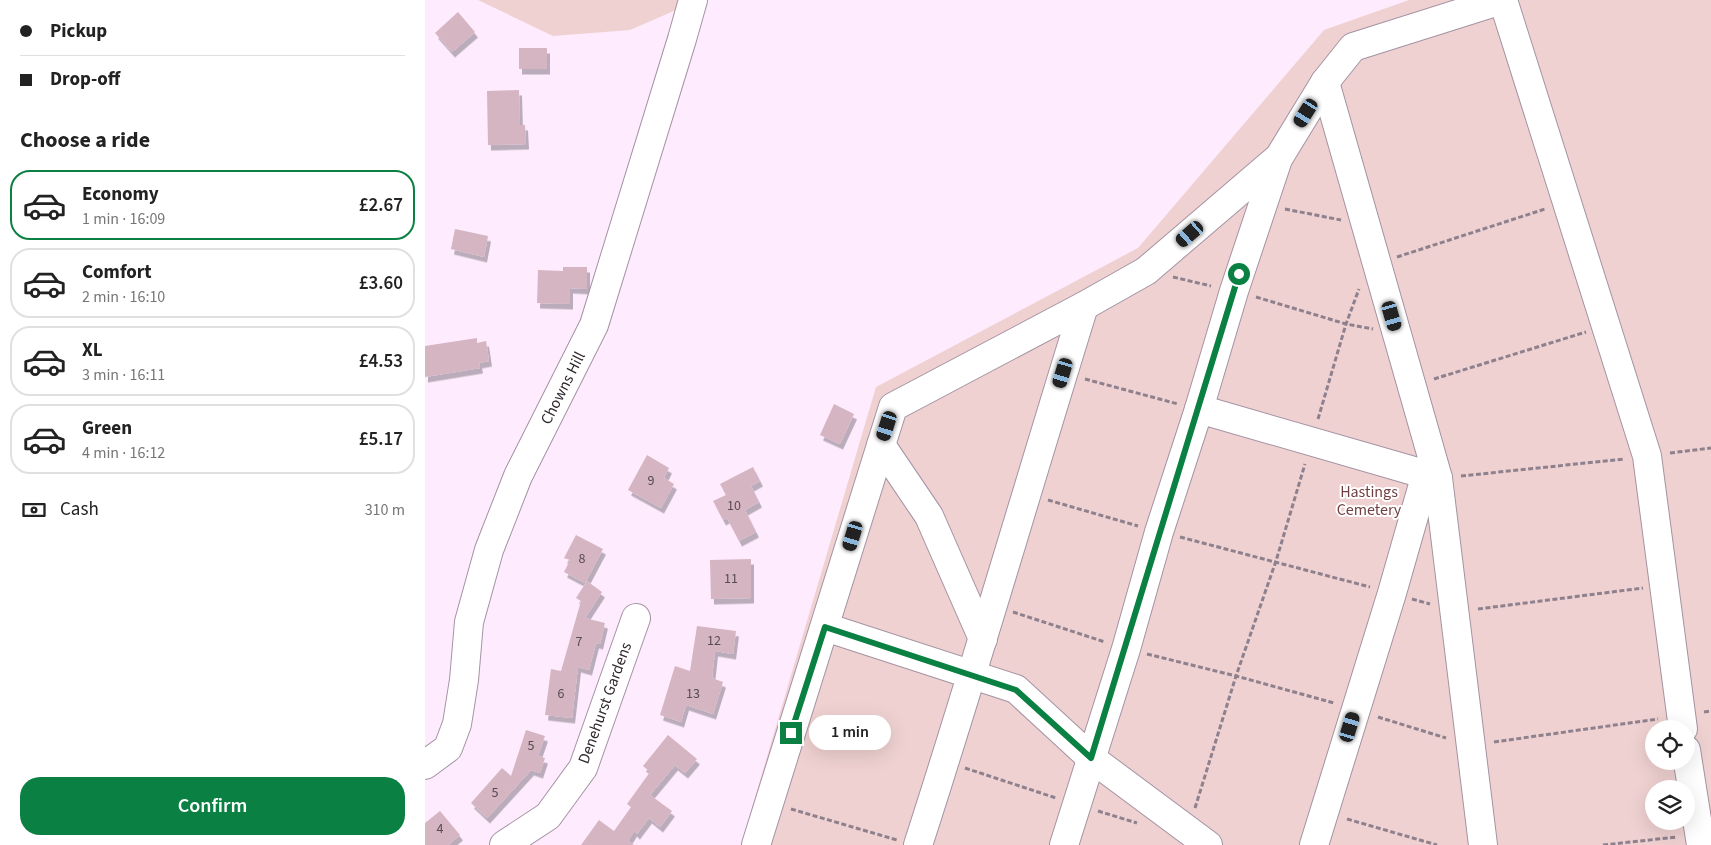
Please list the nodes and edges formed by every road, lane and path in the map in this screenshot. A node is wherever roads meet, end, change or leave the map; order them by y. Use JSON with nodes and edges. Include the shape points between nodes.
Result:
{"nodes":[{"id":1,"x":693,"y":0,"type":"edge"},
{"id":2,"x":1503,"y":0,"type":"edge"},
{"id":3,"x":1325,"y":82,"type":"junction"},
{"id":4,"x":1278,"y":159,"type":"junction"},
{"id":5,"x":1567,"y":202,"type":"junction"},
{"id":6,"x":1263,"y":205,"type":"junction"},
{"id":7,"x":1365,"y":224,"type":"junction"},
{"id":8,"x":1377,"y":263,"type":"junction"},
{"id":9,"x":1146,"y":271,"type":"junction"},
{"id":10,"x":1360,"y":288,"type":"dead end"},
{"id":11,"x":1234,"y":291,"type":"junction"},
{"id":12,"x":1084,"y":306,"type":"junction"},
{"id":13,"x":1346,"y":324,"type":"junction"},
{"id":14,"x":1607,"y":325,"type":"junction"},
{"id":15,"x":1397,"y":334,"type":"junction"},
{"id":16,"x":1063,"y":373,"type":"junction"},
{"id":17,"x":1412,"y":386,"type":"junction"},
{"id":18,"x":1199,"y":409,"type":"junction"},
{"id":19,"x":1311,"y":442,"type":"junction"},
{"id":20,"x":881,"y":445,"type":"junction"},
{"id":21,"x":1711,"y":448,"type":"edge"},
{"id":22,"x":1647,"y":456,"type":"junction"},
{"id":23,"x":1432,"y":476,"type":"junction"},
{"id":24,"x":1026,"y":493,"type":"junction"},
{"id":25,"x":1159,"y":532,"type":"junction"},
{"id":26,"x":1276,"y":562,"type":"junction"},
{"id":27,"x":1665,"y":585,"type":"junction"},
{"id":28,"x":1391,"y":593,"type":"junction"},
{"id":29,"x":994,"y":605,"type":"junction"},
{"id":30,"x":1455,"y":612,"type":"junction"},
{"id":31,"x":636,"y":618,"type":"dead end"},
{"id":32,"x":825,"y":627,"type":"junction"},
{"id":33,"x":983,"y":639,"type":"junction"},
{"id":34,"x":1126,"y":649,"type":"junction"},
{"id":35,"x":972,"y":676,"type":"junction"},
{"id":36,"x":1236,"y":676,"type":"junction"},
{"id":37,"x":1356,"y":710,"type":"junction"},
{"id":38,"x":1711,"y":711,"type":"edge"},
{"id":39,"x":1682,"y":720,"type":"edge"},
{"id":40,"x":1687,"y":720,"type":"edge"},
{"id":41,"x":1645,"y":726,"type":"edge"},
{"id":42,"x":1471,"y":746,"type":"junction"},
{"id":43,"x":1091,"y":758,"type":"junction"},
{"id":44,"x":425,"y":765,"type":"edge"},
{"id":45,"x":1689,"y":770,"type":"edge"},
{"id":46,"x":768,"y":803,"type":"junction"},
{"id":47,"x":1325,"y":812,"type":"junction"},
{"id":48,"x":1198,"y":837,"type":"edge"},
{"id":49,"x":1700,"y":840,"type":"edge"},
{"id":50,"x":911,"y":844,"type":"edge"},
{"id":51,"x":504,"y":845,"type":"edge"},
{"id":52,"x":755,"y":845,"type":"edge"},
{"id":53,"x":1064,"y":845,"type":"edge"},
{"id":54,"x":1314,"y":845,"type":"edge"},
{"id":55,"x":1436,"y":845,"type":"edge"},
{"id":56,"x":1483,"y":845,"type":"edge"},
{"id":57,"x":1603,"y":845,"type":"edge"}],
"edges":[{"from":1,"to":44,"type":"street","name":"Chowns Hill","via":[[594,325],[518,476],[489,550],[469,622],[457,724],[448,748]]},
{"from":2,"to":3,"type":"street","via":[[1353,47]]},
{"from":2,"to":5,"type":"street"},
{"from":3,"to":4,"type":"street"},
{"from":3,"to":7,"type":"street"},
{"from":4,"to":6,"type":"street"},
{"from":4,"to":9,"type":"street"},
{"from":5,"to":8,"type":"path"},
{"from":5,"to":14,"type":"street"},
{"from":6,"to":7,"type":"path"},
{"from":6,"to":11,"type":"street"},
{"from":7,"to":8,"type":"street"},
{"from":8,"to":15,"type":"street"},
{"from":9,"to":11,"type":"path"},
{"from":9,"to":12,"type":"street"},
{"from":10,"to":13,"type":"path"},
{"from":11,"to":13,"type":"path"},
{"from":11,"to":18,"type":"street"},
{"from":12,"to":16,"type":"street"},
{"from":12,"to":20,"type":"street","via":[[893,407]]},
{"from":13,"to":15,"type":"path"},
{"from":13,"to":19,"type":"path"},
{"from":14,"to":17,"type":"path"},
{"from":14,"to":22,"type":"street"},
{"from":15,"to":17,"type":"street"},
{"from":16,"to":18,"type":"path"},
{"from":16,"to":24,"type":"street"},
{"from":17,"to":23,"type":"street"},
{"from":18,"to":19,"type":"street"},
{"from":18,"to":25,"type":"street"},
{"from":19,"to":23,"type":"street"},
{"from":19,"to":26,"type":"path"},
{"from":20,"to":32,"type":"street"},
{"from":20,"to":33,"type":"street","via":[[929,516]]},
{"from":21,"to":22,"type":"path"},
{"from":22,"to":23,"type":"path"},
{"from":22,"to":27,"type":"street"},
{"from":23,"to":28,"type":"street"},
{"from":23,"to":30,"type":"street"},
{"from":24,"to":25,"type":"path"},
{"from":24,"to":29,"type":"street"},
{"from":25,"to":26,"type":"path"},
{"from":25,"to":34,"type":"street"},
{"from":26,"to":28,"type":"path"},
{"from":26,"to":36,"type":"path"},
{"from":27,"to":30,"type":"path"},
{"from":27,"to":39,"type":"street"},
{"from":28,"to":30,"type":"path"},
{"from":28,"to":37,"type":"street"},
{"from":29,"to":33,"type":"street"},
{"from":29,"to":34,"type":"path"},
{"from":30,"to":42,"type":"street"},
{"from":31,"to":51,"type":"street","name":"Denehurst Gardens","via":[[583,768],[548,816]]},
{"from":32,"to":35,"type":"street"},
{"from":32,"to":46,"type":"street"},
{"from":33,"to":35,"type":"street"},
{"from":34,"to":36,"type":"path"},
{"from":34,"to":43,"type":"street"},
{"from":35,"to":43,"type":"street","via":[[1016,690]]},
{"from":35,"to":50,"type":"street"},
{"from":36,"to":37,"type":"path"},
{"from":36,"to":48,"type":"path"},
{"from":37,"to":42,"type":"path"},
{"from":37,"to":47,"type":"street"},
{"from":38,"to":40,"type":"path"},
{"from":41,"to":42,"type":"path"},
{"from":42,"to":56,"type":"street"},
{"from":43,"to":48,"type":"street"},
{"from":43,"to":53,"type":"street"},
{"from":45,"to":49,"type":"street"},
{"from":46,"to":50,"type":"path"},
{"from":46,"to":52,"type":"street"},
{"from":47,"to":54,"type":"street"},
{"from":47,"to":55,"type":"path"},
{"from":49,"to":57,"type":"path"}]}
